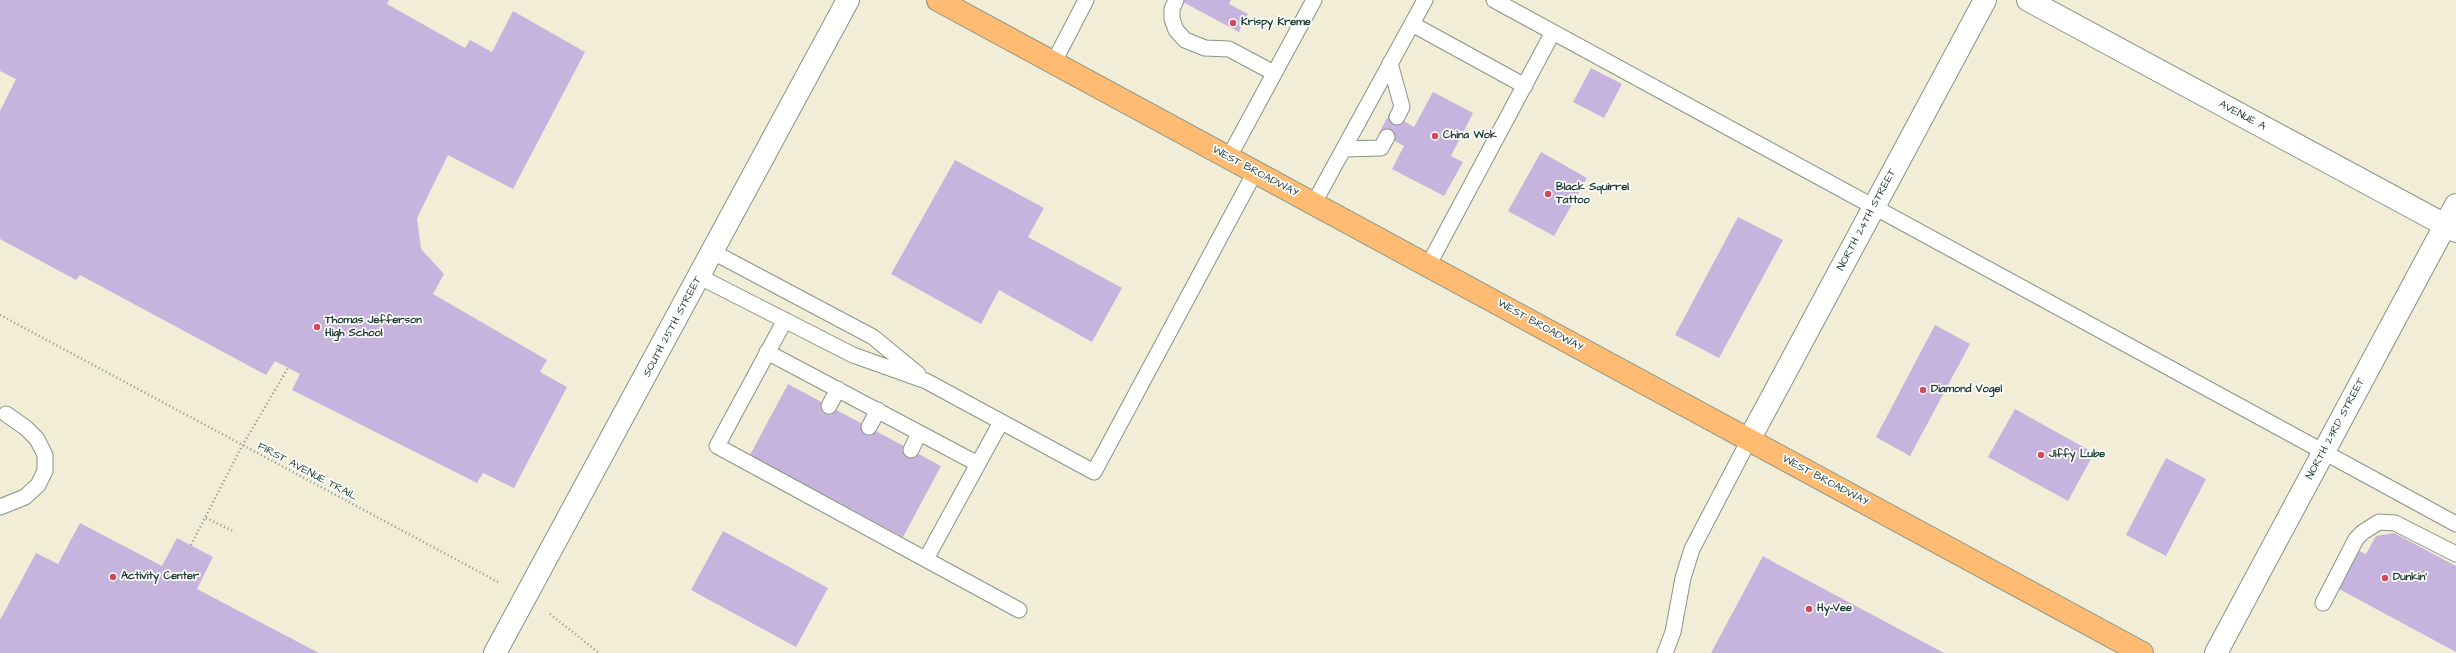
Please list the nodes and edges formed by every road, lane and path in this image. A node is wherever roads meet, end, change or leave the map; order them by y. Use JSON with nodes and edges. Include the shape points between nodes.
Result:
{"nodes":[{"id":1,"x":848,"y":0,"type":"edge"},
{"id":2,"x":938,"y":0,"type":"edge"},
{"id":3,"x":1086,"y":0,"type":"edge"},
{"id":4,"x":1176,"y":0,"type":"edge"},
{"id":5,"x":1314,"y":0,"type":"edge"},
{"id":6,"x":1425,"y":0,"type":"edge"},
{"id":7,"x":1494,"y":0,"type":"edge"},
{"id":8,"x":1985,"y":0,"type":"edge"},
{"id":9,"x":2028,"y":0,"type":"edge"},
{"id":10,"x":1412,"y":24,"type":"junction"},
{"id":11,"x":1553,"y":32,"type":"junction"},
{"id":12,"x":1054,"y":62,"type":"junction"},
{"id":13,"x":1390,"y":63,"type":"junction"},
{"id":14,"x":1274,"y":73,"type":"junction"},
{"id":15,"x":1525,"y":86,"type":"junction"},
{"id":16,"x":1397,"y":117,"type":"dead end"},
{"id":17,"x":1387,"y":137,"type":"dead end"},
{"id":18,"x":1344,"y":149,"type":"junction"},
{"id":19,"x":1229,"y":157,"type":"junction"},
{"id":20,"x":1255,"y":172,"type":"junction"},
{"id":21,"x":1314,"y":203,"type":"junction"},
{"id":22,"x":2456,"y":205,"type":"edge"},
{"id":23,"x":1875,"y":207,"type":"junction"},
{"id":24,"x":2451,"y":228,"type":"edge"},
{"id":25,"x":713,"y":252,"type":"junction"},
{"id":26,"x":1429,"y":264,"type":"junction"},
{"id":27,"x":700,"y":277,"type":"junction"},
{"id":28,"x":0,"y":315,"type":"edge"},
{"id":29,"x":785,"y":320,"type":"junction"},
{"id":30,"x":767,"y":352,"type":"junction"},
{"id":31,"x":288,"y":368,"type":"dead end"},
{"id":32,"x":926,"y":381,"type":"junction"},
{"id":33,"x":838,"y":389,"type":"junction"},
{"id":34,"x":829,"y":406,"type":"dead end"},
{"id":35,"x":878,"y":410,"type":"junction"},
{"id":36,"x":6,"y":414,"type":"dead end"},
{"id":37,"x":1001,"y":422,"type":"junction"},
{"id":38,"x":869,"y":427,"type":"dead end"},
{"id":39,"x":920,"y":433,"type":"junction"},
{"id":40,"x":1748,"y":440,"type":"junction"},
{"id":41,"x":242,"y":446,"type":"junction"},
{"id":42,"x":911,"y":450,"type":"dead end"},
{"id":43,"x":2323,"y":453,"type":"junction"},
{"id":44,"x":978,"y":464,"type":"junction"},
{"id":45,"x":0,"y":507,"type":"edge"},
{"id":46,"x":206,"y":518,"type":"junction"},
{"id":47,"x":2456,"y":524,"type":"edge"},
{"id":48,"x":235,"y":532,"type":"dead end"},
{"id":49,"x":191,"y":545,"type":"dead end"},
{"id":50,"x":2456,"y":554,"type":"edge"},
{"id":51,"x":926,"y":559,"type":"junction"},
{"id":52,"x":526,"y":597,"type":"junction"},
{"id":53,"x":2323,"y":603,"type":"dead end"},
{"id":54,"x":1019,"y":610,"type":"dead end"},
{"id":55,"x":495,"y":653,"type":"edge"},
{"id":56,"x":599,"y":653,"type":"edge"},
{"id":57,"x":1665,"y":653,"type":"edge"},
{"id":58,"x":2142,"y":653,"type":"edge"},
{"id":59,"x":2216,"y":653,"type":"edge"}],
"edges":[{"from":1,"to":25,"type":"street","name":"SOUTH 25TH STREET"},
{"from":2,"to":12,"type":"main road","name":"WEST BROADWAY"},
{"from":3,"to":12,"type":"lane"},
{"from":4,"to":14,"type":"lane","via":[[1172,9],[1172,19],[1176,30],[1185,40],[1205,48],[1229,49]]},
{"from":5,"to":14,"type":"lane"},
{"from":6,"to":10,"type":"lane"},
{"from":7,"to":11,"type":"lane"},
{"from":8,"to":23,"type":"street","name":"NORTH 24TH STREET"},
{"from":9,"to":24,"type":"street","name":"AVENUE A"},
{"from":10,"to":13,"type":"lane"},
{"from":10,"to":15,"type":"lane"},
{"from":11,"to":15,"type":"lane"},
{"from":11,"to":23,"type":"lane"},
{"from":12,"to":19,"type":"main road","name":"WEST BROADWAY"},
{"from":13,"to":16,"type":"lane","via":[[1402,107]]},
{"from":13,"to":18,"type":"lane"},
{"from":14,"to":19,"type":"lane"},
{"from":15,"to":26,"type":"lane"},
{"from":17,"to":18,"type":"lane","via":[[1381,148]]},
{"from":18,"to":21,"type":"lane"},
{"from":19,"to":20,"type":"main road","name":"WEST BROADWAY"},
{"from":20,"to":21,"type":"main road","name":"WEST BROADWAY"},
{"from":20,"to":37,"type":"lane","via":[[1094,472]]},
{"from":21,"to":26,"type":"main road","name":"WEST BROADWAY"},
{"from":22,"to":24,"type":"street","name":"NORTH 23RD STREET"},
{"from":23,"to":40,"type":"street","name":"NORTH 24TH STREET"},
{"from":23,"to":43,"type":"lane"},
{"from":24,"to":43,"type":"street","name":"NORTH 23RD STREET"},
{"from":25,"to":27,"type":"street","name":"SOUTH 25TH STREET"},
{"from":25,"to":32,"type":"lane","via":[[873,337]]},
{"from":26,"to":40,"type":"main road","name":"WEST BROADWAY"},
{"from":27,"to":29,"type":"lane"},
{"from":27,"to":52,"type":"street","name":"SOUTH 25TH STREET"},
{"from":28,"to":41,"type":"path","name":"FIRST AVENUE TRAIL"},
{"from":29,"to":30,"type":"lane"},
{"from":29,"to":32,"type":"lane","via":[[853,356]]},
{"from":30,"to":33,"type":"lane"},
{"from":30,"to":51,"type":"lane","via":[[718,446],[829,502]]},
{"from":31,"to":41,"type":"path"},
{"from":32,"to":37,"type":"lane"},
{"from":33,"to":34,"type":"lane"},
{"from":33,"to":35,"type":"lane"},
{"from":35,"to":38,"type":"lane"},
{"from":35,"to":39,"type":"lane"},
{"from":36,"to":45,"type":"lane","via":[[37,439],[45,455],[46,471],[38,485],[25,497]]},
{"from":37,"to":44,"type":"lane"},
{"from":39,"to":42,"type":"lane"},
{"from":39,"to":44,"type":"lane"},
{"from":40,"to":57,"type":"lane","via":[[1692,549],[1683,578],[1673,632]]},
{"from":40,"to":58,"type":"main road","name":"WEST BROADWAY"},
{"from":41,"to":46,"type":"path"},
{"from":41,"to":52,"type":"path","name":"FIRST AVENUE TRAIL"},
{"from":43,"to":47,"type":"lane"},
{"from":43,"to":59,"type":"street","name":"NORTH 23RD STREET"},
{"from":44,"to":51,"type":"lane"},
{"from":46,"to":48,"type":"path"},
{"from":46,"to":49,"type":"path"},
{"from":50,"to":53,"type":"lane","via":[[2396,523],[2379,522],[2356,539]]},
{"from":51,"to":54,"type":"lane"},
{"from":52,"to":55,"type":"street","name":"SOUTH 25TH STREET"},
{"from":52,"to":56,"type":"path","name":"FIRST AVENUE TRAIL","via":[[573,630]]}]}
